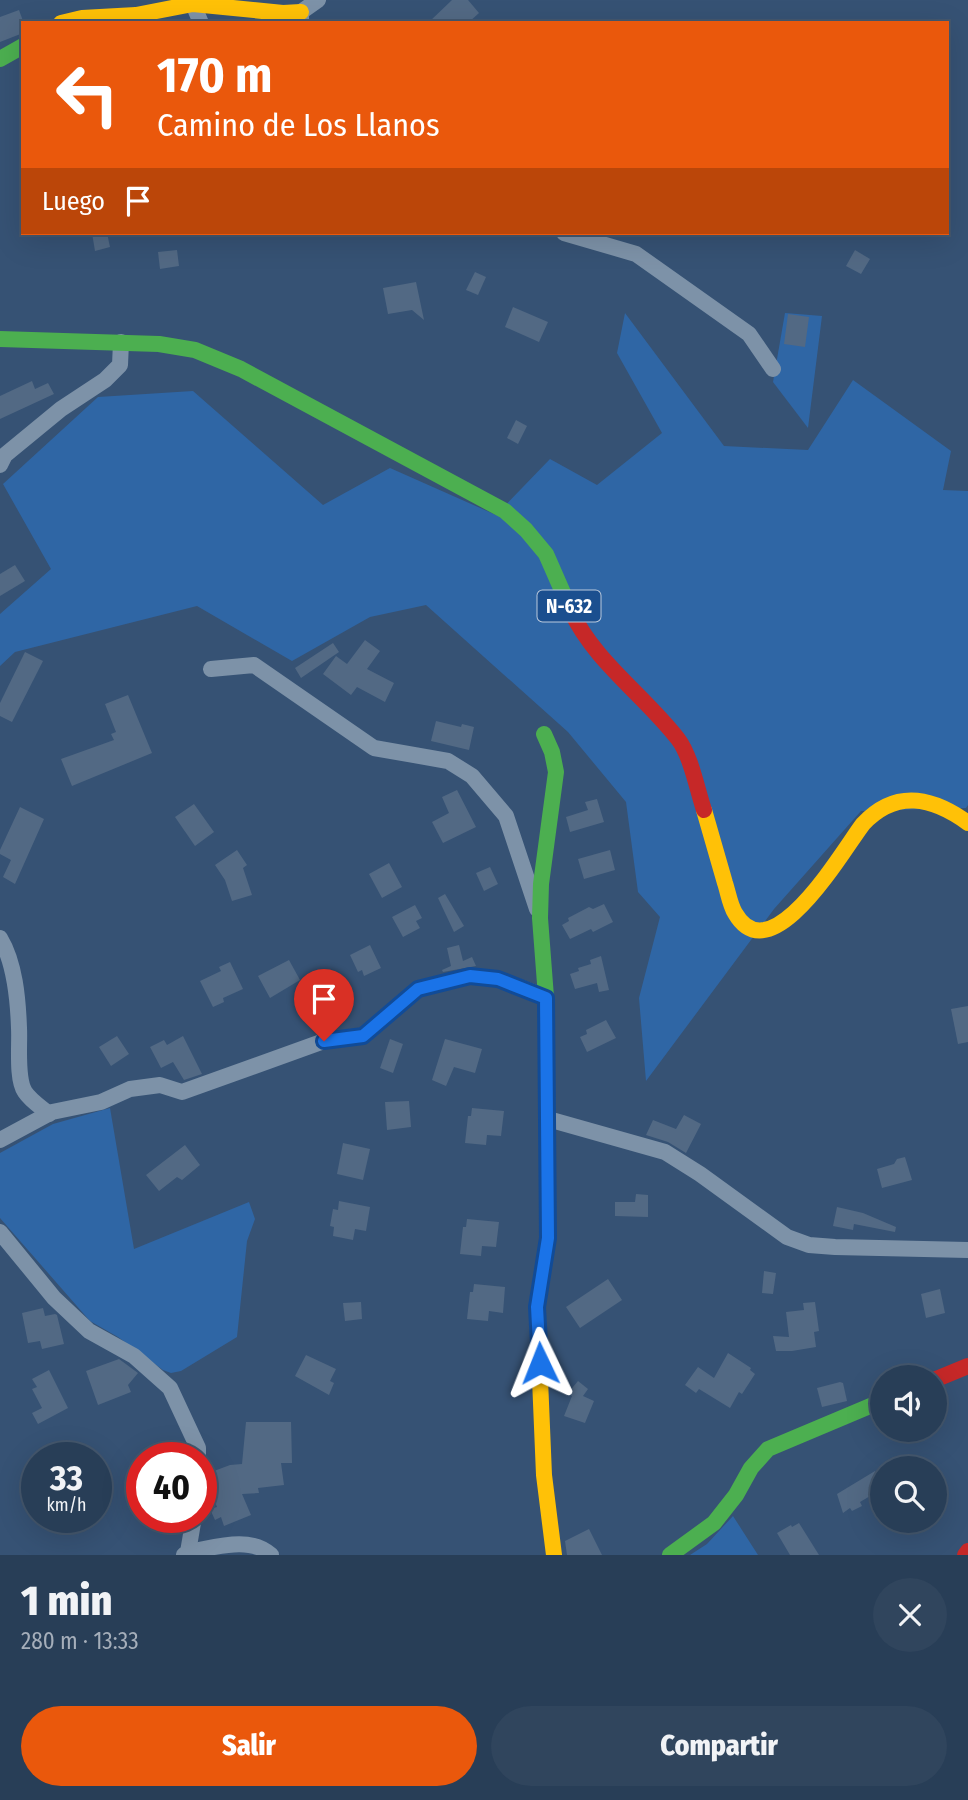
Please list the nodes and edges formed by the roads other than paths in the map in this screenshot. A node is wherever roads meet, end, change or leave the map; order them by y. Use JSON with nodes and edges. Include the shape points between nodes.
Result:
{"nodes":[{"id":1,"x":318,"y":0,"type":"edge"},
{"id":2,"x":193,"y":2,"type":"edge"},
{"id":3,"x":301,"y":17,"type":"edge"},
{"id":4,"x":72,"y":21,"type":"edge"},
{"id":5,"x":200,"y":21,"type":"edge"},
{"id":6,"x":21,"y":47,"type":"edge"},
{"id":7,"x":0,"y":59,"type":"edge"},
{"id":8,"x":571,"y":235,"type":"edge"},
{"id":9,"x":0,"y":339,"type":"edge"},
{"id":10,"x":121,"y":342,"type":"junction"},
{"id":11,"x":773,"y":369,"type":"dead end"},
{"id":12,"x":0,"y":465,"type":"edge"},
{"id":13,"x":211,"y":669,"type":"dead end"},
{"id":14,"x":544,"y":734,"type":"dead end"},
{"id":15,"x":968,"y":823,"type":"edge"},
{"id":16,"x":540,"y":918,"type":"junction"},
{"id":17,"x":0,"y":938,"type":"edge"},
{"id":18,"x":546,"y":998,"type":"junction"},
{"id":19,"x":49,"y":1114,"type":"junction"},
{"id":20,"x":548,"y":1119,"type":"junction"},
{"id":21,"x":0,"y":1140,"type":"edge"},
{"id":22,"x":0,"y":1232,"type":"edge"},
{"id":23,"x":968,"y":1250,"type":"edge"},
{"id":24,"x":968,"y":1366,"type":"edge"},
{"id":25,"x":947,"y":1375,"type":"edge"},
{"id":26,"x":870,"y":1406,"type":"edge"},
{"id":27,"x":195,"y":1442,"type":"edge"},
{"id":28,"x":190,"y":1533,"type":"edge"},
{"id":29,"x":186,"y":1553,"type":"edge"},
{"id":30,"x":271,"y":1555,"type":"edge"},
{"id":31,"x":554,"y":1555,"type":"edge"},
{"id":32,"x":670,"y":1555,"type":"edge"}],
"edges":[{"from":1,"to":3,"type":"street"},
{"from":2,"to":3,"type":"main road"},
{"from":2,"to":4,"type":"main road","via":[[136,15]]},
{"from":2,"to":5,"type":"street"},
{"from":6,"to":7,"type":"main road"},
{"from":8,"to":11,"type":"street","via":[[636,254],[749,334]]},
{"from":9,"to":10,"type":"main road","number":"N-632"},
{"from":10,"to":12,"type":"street","via":[[120,365],[5,455]]},
{"from":10,"to":15,"type":"main road","number":"N-632","via":[[195,350],[241,369],[505,511],[526,530],[546,554],[577,624],[680,741],[733,912],[748,929],[768,932],[786,922],[873,812],[915,799],[935,804]]},
{"from":13,"to":16,"type":"street","via":[[254,665],[374,748],[448,761],[472,776],[506,816]]},
{"from":14,"to":16,"type":"main road","via":[[556,772]]},
{"from":16,"to":18,"type":"main road"},
{"from":17,"to":19,"type":"street","via":[[16,987],[23,1090]]},
{"from":18,"to":19,"type":"street","via":[[498,979],[470,976],[418,989],[363,1036],[324,1041],[182,1092],[160,1085],[130,1089],[101,1102]]},
{"from":18,"to":20,"type":"main road"},
{"from":19,"to":21,"type":"street"},
{"from":20,"to":23,"type":"street","via":[[665,1152],[787,1237],[809,1245]]},
{"from":20,"to":31,"type":"main road","via":[[548,1238],[537,1307],[544,1475]]},
{"from":22,"to":27,"type":"street","via":[[54,1298],[89,1331],[134,1356],[170,1388]]},
{"from":24,"to":25,"type":"main road"},
{"from":26,"to":32,"type":"main road","via":[[768,1449],[714,1523]]},
{"from":28,"to":29,"type":"street"},
{"from":29,"to":30,"type":"street","via":[[236,1544],[259,1546]]}]}
